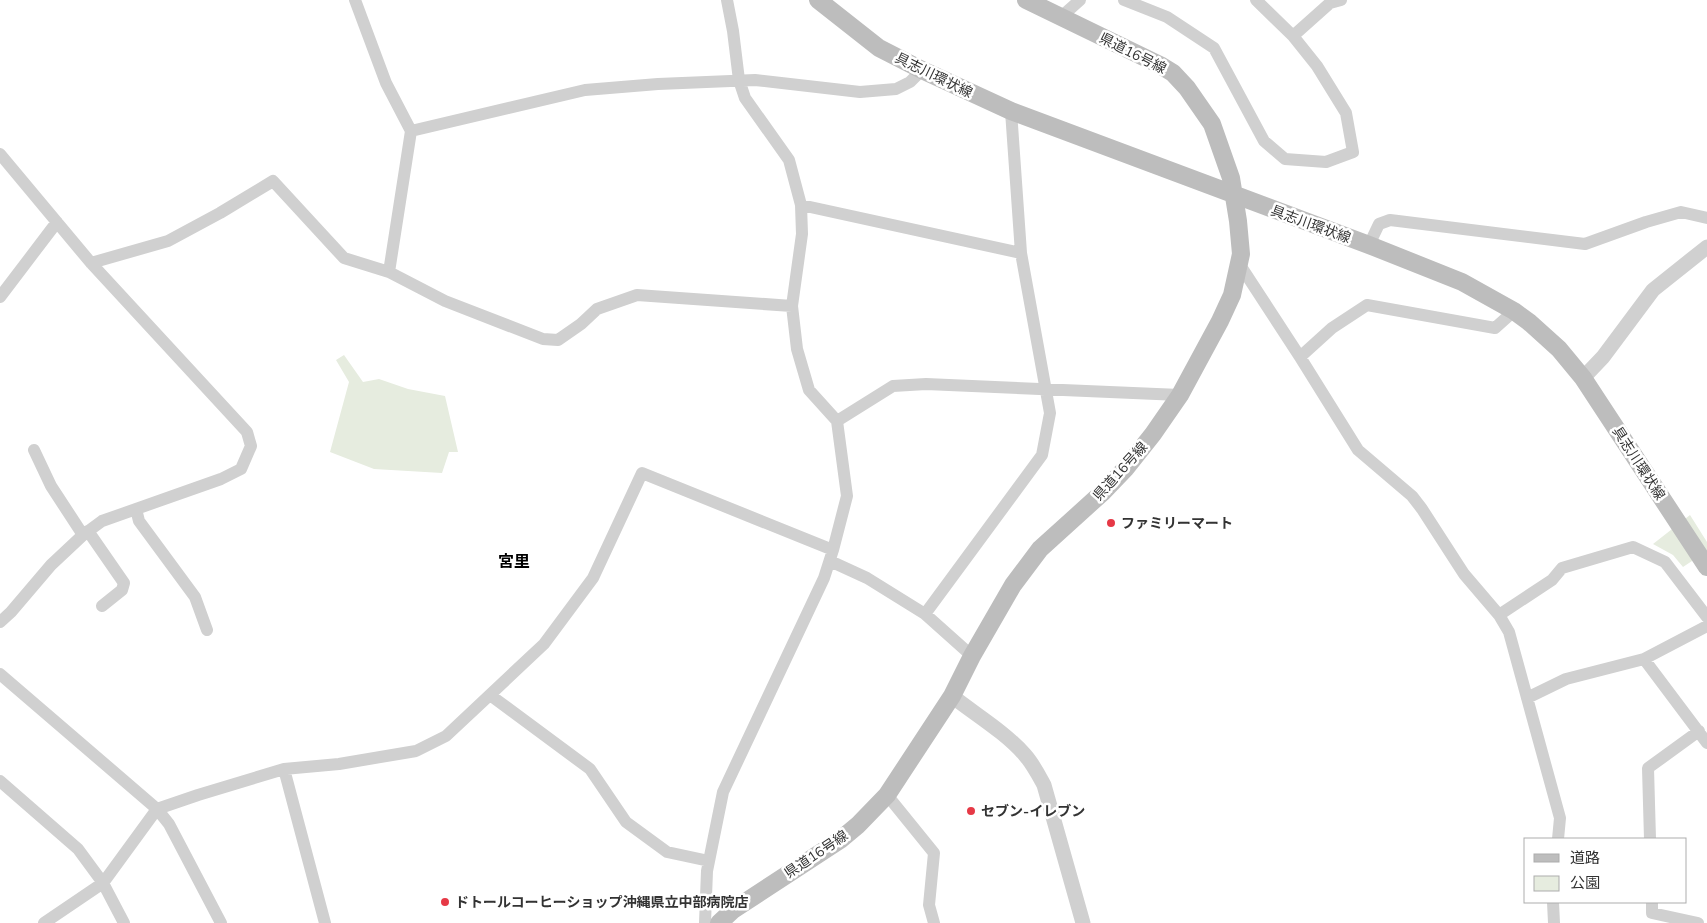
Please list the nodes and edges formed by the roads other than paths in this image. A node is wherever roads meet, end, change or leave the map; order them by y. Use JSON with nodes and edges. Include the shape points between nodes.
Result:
{"nodes":[{"id":1,"x":355,"y":0,"type":"edge"},
{"id":2,"x":727,"y":0,"type":"edge"},
{"id":3,"x":818,"y":0,"type":"edge"},
{"id":4,"x":1026,"y":0,"type":"edge"},
{"id":5,"x":1080,"y":0,"type":"edge"},
{"id":6,"x":1124,"y":0,"type":"edge"},
{"id":7,"x":1256,"y":0,"type":"edge"},
{"id":8,"x":1341,"y":0,"type":"edge"},
{"id":9,"x":1061,"y":17,"type":"junction"},
{"id":10,"x":1293,"y":36,"type":"junction"},
{"id":11,"x":922,"y":70,"type":"junction"},
{"id":12,"x":739,"y":80,"type":"junction"},
{"id":13,"x":1011,"y":111,"type":"junction"},
{"id":14,"x":411,"y":132,"type":"junction"},
{"id":15,"x":0,"y":154,"type":"edge"},
{"id":16,"x":1234,"y":195,"type":"junction"},
{"id":17,"x":801,"y":205,"type":"junction"},
{"id":18,"x":1707,"y":218,"type":"edge"},
{"id":19,"x":57,"y":222,"type":"junction"},
{"id":20,"x":1369,"y":245,"type":"junction"},
{"id":21,"x":1707,"y":247,"type":"edge"},
{"id":22,"x":1021,"y":253,"type":"junction"},
{"id":23,"x":91,"y":263,"type":"junction"},
{"id":24,"x":1240,"y":265,"type":"junction"},
{"id":25,"x":389,"y":272,"type":"junction"},
{"id":26,"x":0,"y":297,"type":"edge"},
{"id":27,"x":792,"y":306,"type":"junction"},
{"id":28,"x":1514,"y":311,"type":"junction"},
{"id":29,"x":1300,"y":357,"type":"junction"},
{"id":30,"x":1583,"y":378,"type":"junction"},
{"id":31,"x":1046,"y":389,"type":"junction"},
{"id":32,"x":1180,"y":395,"type":"junction"},
{"id":33,"x":837,"y":421,"type":"junction"},
{"id":34,"x":34,"y":450,"type":"dead end"},
{"id":35,"x":136,"y":508,"type":"junction"},
{"id":36,"x":85,"y":533,"type":"junction"},
{"id":37,"x":832,"y":555,"type":"junction"},
{"id":38,"x":1707,"y":567,"type":"edge"},
{"id":39,"x":102,"y":606,"type":"dead end"},
{"id":40,"x":925,"y":614,"type":"junction"},
{"id":41,"x":1499,"y":615,"type":"junction"},
{"id":42,"x":1707,"y":617,"type":"edge"},
{"id":43,"x":0,"y":622,"type":"edge"},
{"id":44,"x":1707,"y":626,"type":"edge"},
{"id":45,"x":207,"y":630,"type":"dead end"},
{"id":46,"x":972,"y":656,"type":"junction"},
{"id":47,"x":1644,"y":659,"type":"junction"},
{"id":48,"x":0,"y":674,"type":"edge"},
{"id":49,"x":490,"y":696,"type":"junction"},
{"id":50,"x":952,"y":696,"type":"junction"},
{"id":51,"x":1528,"y":698,"type":"junction"},
{"id":52,"x":1699,"y":731,"type":"junction"},
{"id":53,"x":1707,"y":743,"type":"edge"},
{"id":54,"x":284,"y":769,"type":"junction"},
{"id":55,"x":0,"y":781,"type":"edge"},
{"id":56,"x":887,"y":794,"type":"junction"},
{"id":57,"x":157,"y":809,"type":"junction"},
{"id":58,"x":1558,"y":838,"type":"edge"},
{"id":59,"x":1650,"y":838,"type":"edge"},
{"id":60,"x":709,"y":861,"type":"junction"},
{"id":61,"x":103,"y":883,"type":"junction"},
{"id":62,"x":1553,"y":903,"type":"edge"},
{"id":63,"x":1652,"y":903,"type":"edge"},
{"id":64,"x":44,"y":923,"type":"edge"},
{"id":65,"x":124,"y":923,"type":"edge"},
{"id":66,"x":221,"y":923,"type":"edge"},
{"id":67,"x":325,"y":923,"type":"edge"},
{"id":68,"x":705,"y":923,"type":"edge"},
{"id":69,"x":719,"y":923,"type":"edge"},
{"id":70,"x":934,"y":923,"type":"edge"},
{"id":71,"x":1082,"y":923,"type":"edge"},
{"id":72,"x":1554,"y":923,"type":"edge"},
{"id":73,"x":1698,"y":923,"type":"edge"}],
"edges":[{"from":1,"to":14,"type":"street","via":[[386,83]]},
{"from":2,"to":12,"type":"street"},
{"from":3,"to":11,"type":"main road","name":"具志川環状線","via":[[879,48]]},
{"from":4,"to":9,"type":"main road","name":"県道16号線"},
{"from":5,"to":9,"type":"street"},
{"from":6,"to":10,"type":"street","via":[[1167,17],[1214,48],[1264,141],[1285,159],[1326,162],[1353,152],[1346,113],[1317,66]]},
{"from":7,"to":10,"type":"street"},
{"from":8,"to":10,"type":"street","via":[[1330,2]]},
{"from":9,"to":16,"type":"main road","name":"県道16号線","via":[[1173,73],[1212,124]]},
{"from":11,"to":12,"type":"street","via":[[910,82],[896,89],[860,92]]},
{"from":11,"to":13,"type":"main road","name":"具志川環状線"},
{"from":12,"to":14,"type":"street","via":[[585,90]]},
{"from":12,"to":17,"type":"street","via":[[745,98],[789,160]]},
{"from":13,"to":16,"type":"main road","name":"具志川環状線"},
{"from":13,"to":22,"type":"street"},
{"from":14,"to":25,"type":"street"},
{"from":15,"to":19,"type":"street"},
{"from":16,"to":20,"type":"main road","name":"具志川環状線"},
{"from":16,"to":24,"type":"main road","name":"県道16号線"},
{"from":17,"to":22,"type":"street"},
{"from":17,"to":27,"type":"street","via":[[802,234]]},
{"from":18,"to":20,"type":"street","via":[[1681,212],[1585,244],[1390,220],[1379,224]]},
{"from":19,"to":23,"type":"street"},
{"from":19,"to":26,"type":"street"},
{"from":20,"to":28,"type":"main road","name":"具志川環状線","via":[[1462,282]]},
{"from":21,"to":30,"type":"street","via":[[1653,290],[1603,357]]},
{"from":22,"to":31,"type":"street"},
{"from":23,"to":25,"type":"street","via":[[168,241],[273,181],[344,258]]},
{"from":23,"to":35,"type":"street","via":[[247,432],[251,446],[241,469]]},
{"from":24,"to":29,"type":"street"},
{"from":24,"to":32,"type":"main road","name":"県道16号線","via":[[1224,313]]},
{"from":25,"to":27,"type":"street","via":[[445,301],[544,339],[558,340],[597,309],[637,295]]},
{"from":27,"to":33,"type":"street","via":[[797,349],[809,390]]},
{"from":28,"to":29,"type":"street","via":[[1495,328],[1367,306],[1332,328]]},
{"from":28,"to":30,"type":"main road","name":"具志川環状線","via":[[1559,348]]},
{"from":29,"to":41,"type":"street","via":[[1358,450],[1412,496],[1464,574]]},
{"from":30,"to":38,"type":"main road","name":"具志川環状線"},
{"from":31,"to":32,"type":"street"},
{"from":31,"to":33,"type":"street","via":[[926,384],[893,386]]},
{"from":31,"to":40,"type":"street","via":[[1050,413],[1042,455]]},
{"from":32,"to":46,"type":"main road","name":"県道16号線","via":[[1126,468],[1040,550],[1013,585]]},
{"from":33,"to":37,"type":"street","via":[[847,496]]},
{"from":34,"to":36,"type":"street","via":[[51,486]]},
{"from":35,"to":36,"type":"street"},
{"from":35,"to":45,"type":"street","via":[[138,521],[195,597]]},
{"from":36,"to":39,"type":"street","via":[[124,582],[122,590]]},
{"from":36,"to":43,"type":"street"},
{"from":37,"to":40,"type":"street"},
{"from":37,"to":49,"type":"street","via":[[642,473],[593,578],[544,644]]},
{"from":37,"to":60,"type":"street","via":[[723,792]]},
{"from":40,"to":46,"type":"street"},
{"from":41,"to":42,"type":"street","via":[[1552,580],[1562,568],[1632,547],[1665,562]]},
{"from":41,"to":51,"type":"street","via":[[1509,632]]},
{"from":44,"to":47,"type":"street"},
{"from":46,"to":50,"type":"main road","name":"県道16号線"},
{"from":47,"to":51,"type":"street","via":[[1566,679]]},
{"from":47,"to":52,"type":"street"},
{"from":48,"to":57,"type":"street"},
{"from":49,"to":54,"type":"street","via":[[446,736],[416,751]]},
{"from":49,"to":60,"type":"street","via":[[590,770],[626,822],[667,852]]},
{"from":50,"to":56,"type":"main road","name":"県道16号線"},
{"from":50,"to":71,"type":"street","via":[[1014,745],[1035,768],[1044,785]]},
{"from":51,"to":58,"type":"street","via":[[1560,818]]},
{"from":52,"to":53,"type":"street"},
{"from":52,"to":59,"type":"street","via":[[1648,768]]},
{"from":54,"to":57,"type":"street"},
{"from":54,"to":67,"type":"street"},
{"from":55,"to":61,"type":"street","via":[[78,849]]},
{"from":56,"to":69,"type":"main road","name":"県道16号線","via":[[840,840],[733,910]]},
{"from":56,"to":70,"type":"street","via":[[934,853],[929,905]]},
{"from":57,"to":61,"type":"street"},
{"from":57,"to":66,"type":"street","via":[[169,824]]},
{"from":60,"to":68,"type":"street"},
{"from":61,"to":64,"type":"street"},
{"from":61,"to":65,"type":"street"},
{"from":62,"to":72,"type":"street"},
{"from":63,"to":73,"type":"street","via":[[1652,913]]}]}
